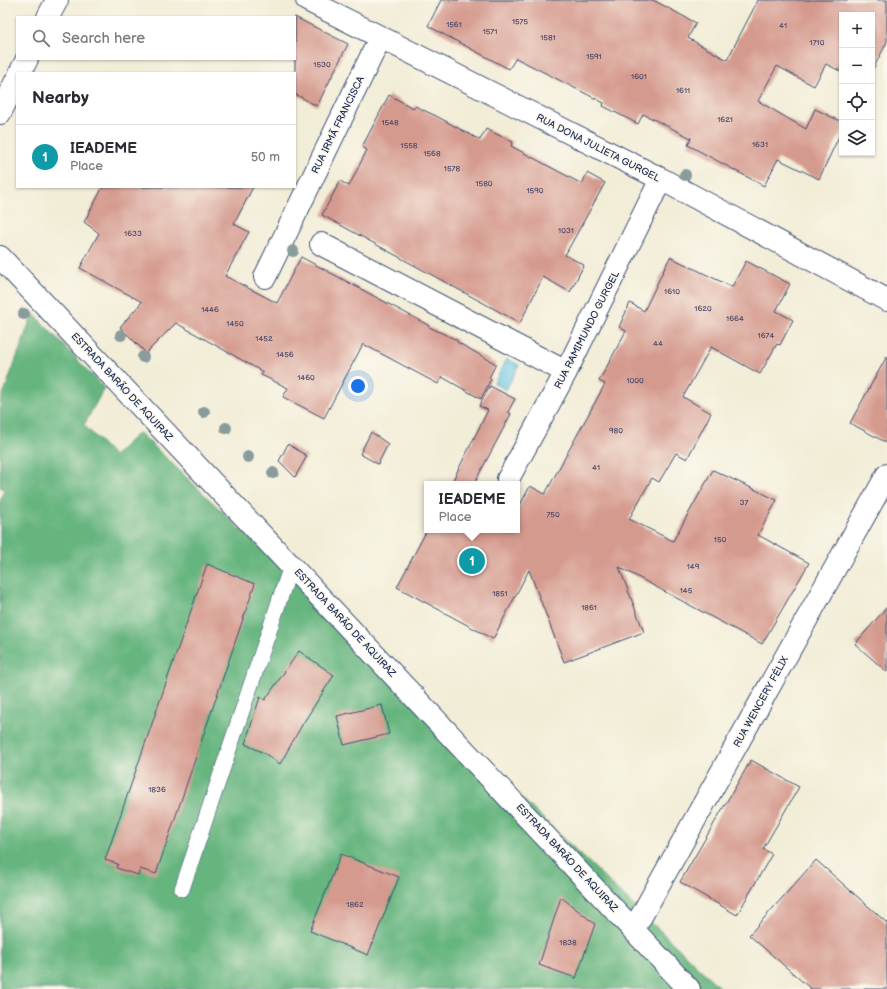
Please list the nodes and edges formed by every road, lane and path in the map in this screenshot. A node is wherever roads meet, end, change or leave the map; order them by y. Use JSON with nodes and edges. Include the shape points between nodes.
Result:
{"nodes":[{"id":1,"x":57,"y":0,"type":"edge"},
{"id":2,"x":307,"y":0,"type":"edge"},
{"id":3,"x":49,"y":16,"type":"edge"},
{"id":4,"x":380,"y":38,"type":"junction"},
{"id":5,"x":26,"y":60,"type":"edge"},
{"id":6,"x":20,"y":72,"type":"edge"},
{"id":7,"x":16,"y":81,"type":"edge"},
{"id":8,"x":0,"y":113,"type":"edge"},
{"id":9,"x":662,"y":180,"type":"junction"},
{"id":10,"x":321,"y":244,"type":"dead end"},
{"id":11,"x":0,"y":257,"type":"edge"},
{"id":12,"x":265,"y":277,"type":"dead end"},
{"id":13,"x":887,"y":300,"type":"edge"},
{"id":14,"x":566,"y":372,"type":"junction"},
{"id":15,"x":887,"y":475,"type":"edge"},
{"id":16,"x":508,"y":479,"type":"dead end"},
{"id":17,"x":292,"y":566,"type":"junction"},
{"id":18,"x":182,"y":889,"type":"dead end"},
{"id":19,"x":634,"y":929,"type":"junction"},
{"id":20,"x":688,"y":989,"type":"edge"}],
"edges":[{"from":1,"to":3,"type":"street"},
{"from":2,"to":4,"type":"street","name":"RUA DONA JULIETA GURGEL"},
{"from":4,"to":9,"type":"street","name":"RUA DONA JULIETA GURGEL"},
{"from":4,"to":12,"type":"street","name":"RUA IRMÃ FRANCISCA"},
{"from":5,"to":6,"type":"street"},
{"from":7,"to":8,"type":"street"},
{"from":9,"to":13,"type":"street","name":"RUA DONA JULIETA GURGEL"},
{"from":9,"to":14,"type":"street","name":"RUA RAMIMUNDO GURGEL"},
{"from":10,"to":14,"type":"street"},
{"from":11,"to":17,"type":"street","name":"ESTRADA BARÃO DE AQUIRAZ"},
{"from":14,"to":16,"type":"street","name":"RUA RAMIMUNDO GURGEL"},
{"from":15,"to":19,"type":"street","name":"RUA WENCERY FÉLIX"},
{"from":17,"to":18,"type":"lane"},
{"from":17,"to":19,"type":"street","name":"ESTRADA BARÃO DE AQUIRAZ"},
{"from":19,"to":20,"type":"street","name":"ESTRADA BARÃO DE AQUIRAZ"}]}
